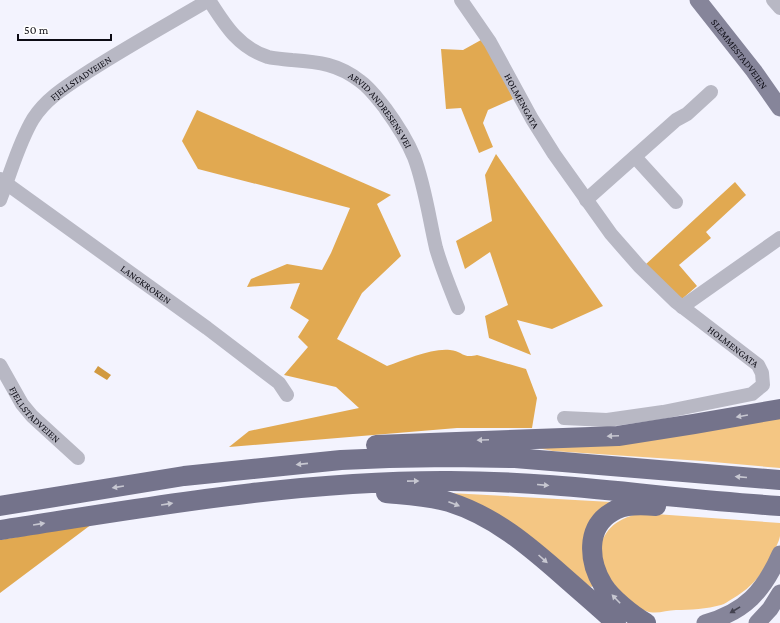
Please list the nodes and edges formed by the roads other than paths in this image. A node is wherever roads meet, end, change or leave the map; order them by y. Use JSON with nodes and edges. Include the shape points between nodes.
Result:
{"nodes":[{"id":1,"x":209,"y":0,"type":"edge"},
{"id":2,"x":461,"y":0,"type":"edge"},
{"id":3,"x":698,"y":0,"type":"edge"},
{"id":4,"x":712,"y":0,"type":"edge"},
{"id":5,"x":773,"y":0,"type":"edge"},
{"id":6,"x":780,"y":8,"type":"edge"},
{"id":7,"x":711,"y":92,"type":"dead end"},
{"id":8,"x":780,"y":94,"type":"edge"},
{"id":9,"x":780,"y":108,"type":"edge"},
{"id":10,"x":635,"y":156,"type":"junction"},
{"id":11,"x":3,"y":181,"type":"edge"},
{"id":12,"x":0,"y":200,"type":"edge"},
{"id":13,"x":586,"y":200,"type":"junction"},
{"id":14,"x":676,"y":202,"type":"dead end"},
{"id":15,"x":780,"y":238,"type":"edge"},
{"id":16,"x":682,"y":307,"type":"junction"},
{"id":17,"x":458,"y":308,"type":"dead end"},
{"id":18,"x":0,"y":365,"type":"edge"},
{"id":19,"x":287,"y":395,"type":"dead end"},
{"id":20,"x":780,"y":409,"type":"edge"},
{"id":21,"x":564,"y":418,"type":"dead end"},
{"id":22,"x":78,"y":458,"type":"dead end"},
{"id":23,"x":341,"y":460,"type":"junction"},
{"id":24,"x":780,"y":480,"type":"edge"},
{"id":25,"x":290,"y":488,"type":"junction"},
{"id":26,"x":0,"y":506,"type":"edge"},
{"id":27,"x":774,"y":506,"type":"edge"},
{"id":28,"x":0,"y":530,"type":"edge"},
{"id":29,"x":780,"y":554,"type":"edge"},
{"id":30,"x":780,"y":593,"type":"edge"},
{"id":31,"x":584,"y":595,"type":"junction"},
{"id":32,"x":602,"y":623,"type":"edge"},
{"id":33,"x":616,"y":623,"type":"edge"},
{"id":34,"x":646,"y":623,"type":"edge"},
{"id":35,"x":705,"y":623,"type":"edge"},
{"id":36,"x":757,"y":623,"type":"edge"}],
"edges":[{"from":1,"to":11,"type":"street","name":"FJELLSTADVEIEN","via":[[126,48],[63,89],[45,104],[34,118]]},
{"from":1,"to":17,"type":"street","name":"ARVID ANDRESENS VEI","via":[[225,26],[250,48],[270,58],[328,64],[348,72],[376,96],[395,122],[413,156],[436,248]]},
{"from":2,"to":13,"type":"street","name":"HOLMENGATA","via":[[490,42],[532,119]]},
{"from":3,"to":9,"type":"main road","name":"SLEMMESTADVEIEN"},
{"from":4,"to":8,"type":"main road","name":"SLEMMESTADVEIEN"},
{"from":5,"to":6,"type":"street"},
{"from":7,"to":10,"type":"street"},
{"from":10,"to":13,"type":"street"},
{"from":10,"to":14,"type":"street"},
{"from":11,"to":12,"type":"street","name":"FJELLSTADVEIEN"},
{"from":11,"to":19,"type":"street","name":"LANGKROKEN","via":[[207,328],[279,383]]},
{"from":13,"to":16,"type":"street","name":"HOLMENGATA","via":[[639,266]]},
{"from":15,"to":16,"type":"street"},
{"from":16,"to":21,"type":"street","name":"HOLMENGATA","via":[[758,365],[763,385],[752,394],[663,412],[607,420]]},
{"from":18,"to":22,"type":"street","name":"FJELLSTADVEIEN","via":[[22,404],[32,416]]},
{"from":20,"to":23,"type":"highway","one_way":true,"via":[[618,436],[367,446]]},
{"from":24,"to":23,"type":"highway","one_way":true,"via":[[515,458],[449,456]]},
{"from":23,"to":26,"type":"highway","one_way":true,"via":[[184,476]]},
{"from":25,"to":27,"type":"highway","one_way":true,"via":[[399,482],[512,482]]},
{"from":28,"to":25,"type":"highway","one_way":true},
{"from":25,"to":31,"type":"highway","one_way":true,"via":[[386,493],[448,502],[480,514],[513,534]]},
{"from":34,"to":27,"type":"highway","one_way":true,"via":[[621,604],[604,586],[594,566],[594,532],[600,522],[612,512],[643,505],[724,511]]},
{"from":29,"to":35,"type":"main road","one_way":true,"via":[[769,577],[754,596],[734,611]]},
{"from":30,"to":36,"type":"main road"},
{"from":31,"to":32,"type":"highway"},
{"from":31,"to":33,"type":"highway"}]}
